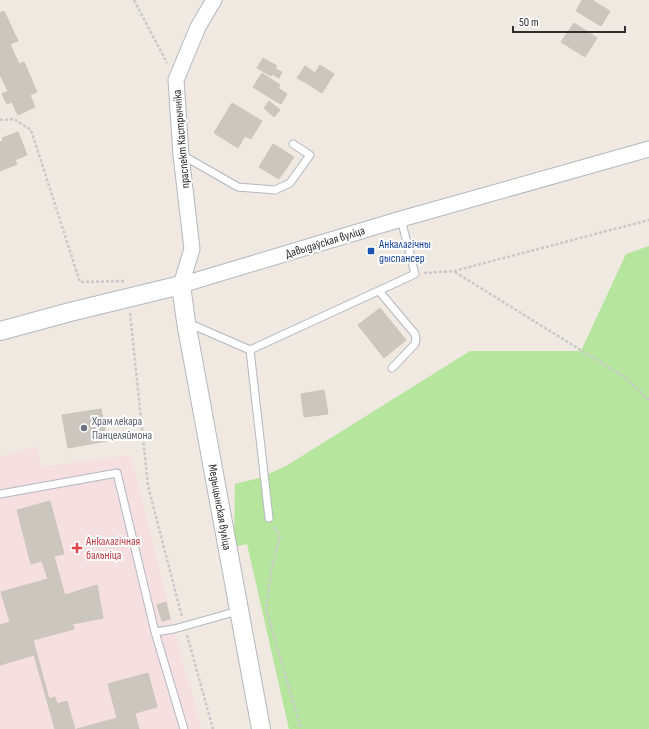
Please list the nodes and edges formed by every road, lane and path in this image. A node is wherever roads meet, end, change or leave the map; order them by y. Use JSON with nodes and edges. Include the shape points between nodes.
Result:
{"nodes":[{"id":1,"x":134,"y":0,"type":"edge"},
{"id":2,"x":214,"y":0,"type":"edge"},
{"id":3,"x":176,"y":80,"type":"junction"},
{"id":4,"x":0,"y":120,"type":"edge"},
{"id":5,"x":293,"y":144,"type":"dead end"},
{"id":6,"x":649,"y":149,"type":"edge"},
{"id":7,"x":182,"y":155,"type":"junction"},
{"id":8,"x":401,"y":219,"type":"junction"},
{"id":9,"x":649,"y":220,"type":"edge"},
{"id":10,"x":454,"y":271,"type":"junction"},
{"id":11,"x":415,"y":274,"type":"junction"},
{"id":12,"x":181,"y":285,"type":"junction"},
{"id":13,"x":379,"y":291,"type":"junction"},
{"id":14,"x":128,"y":298,"type":"junction"},
{"id":15,"x":186,"y":322,"type":"junction"},
{"id":16,"x":0,"y":331,"type":"edge"},
{"id":17,"x":250,"y":350,"type":"junction"},
{"id":18,"x":392,"y":368,"type":"dead end"},
{"id":19,"x":649,"y":400,"type":"edge"},
{"id":20,"x":0,"y":494,"type":"edge"},
{"id":21,"x":269,"y":518,"type":"joint"},
{"id":22,"x":239,"y":611,"type":"junction"},
{"id":23,"x":185,"y":626,"type":"junction"},
{"id":24,"x":155,"y":632,"type":"junction"},
{"id":25,"x":184,"y":729,"type":"edge"},
{"id":26,"x":213,"y":729,"type":"edge"},
{"id":27,"x":261,"y":729,"type":"edge"},
{"id":28,"x":301,"y":729,"type":"edge"}],
"edges":[{"from":1,"to":3,"type":"path"},
{"from":2,"to":3,"type":"street","name":"праспект Кастрычніка","via":[[198,27]]},
{"from":3,"to":7,"type":"street","name":"праспект Кастрычніка"},
{"from":4,"to":14,"type":"path","via":[[14,119],[31,130],[80,282],[124,281]]},
{"from":5,"to":7,"type":"lane","via":[[310,155],[290,183],[275,190],[238,187]]},
{"from":6,"to":8,"type":"street","name":"Давыдаўская вуліца"},
{"from":7,"to":12,"type":"street","name":"праспект Кастрычніка","via":[[192,250]]},
{"from":8,"to":11,"type":"lane"},
{"from":8,"to":12,"type":"street","name":"Давыдаўская вуліца"},
{"from":9,"to":10,"type":"path"},
{"from":10,"to":11,"type":"path"},
{"from":10,"to":19,"type":"path","via":[[624,377]]},
{"from":11,"to":13,"type":"lane"},
{"from":12,"to":14,"type":"street","name":"Давыдаўская вуліца"},
{"from":12,"to":15,"type":"street","name":"Медыцынская вуліца"},
{"from":13,"to":17,"type":"lane"},
{"from":13,"to":18,"type":"lane","via":[[415,334],[416,339],[415,344]]},
{"from":14,"to":16,"type":"street","name":"Давыдаўская вуліца"},
{"from":14,"to":23,"type":"path","via":[[148,486]]},
{"from":15,"to":17,"type":"lane"},
{"from":15,"to":22,"type":"street","name":"Медыцынская вуліца"},
{"from":17,"to":21,"type":"lane"},
{"from":20,"to":24,"type":"lane","via":[[117,473]]},
{"from":21,"to":28,"type":"path","via":[[280,536],[271,571],[266,609]]},
{"from":22,"to":23,"type":"lane"},
{"from":22,"to":27,"type":"street","name":"Медыцынская вуліца"},
{"from":23,"to":24,"type":"lane"},
{"from":23,"to":26,"type":"path"},
{"from":24,"to":25,"type":"lane"}]}
